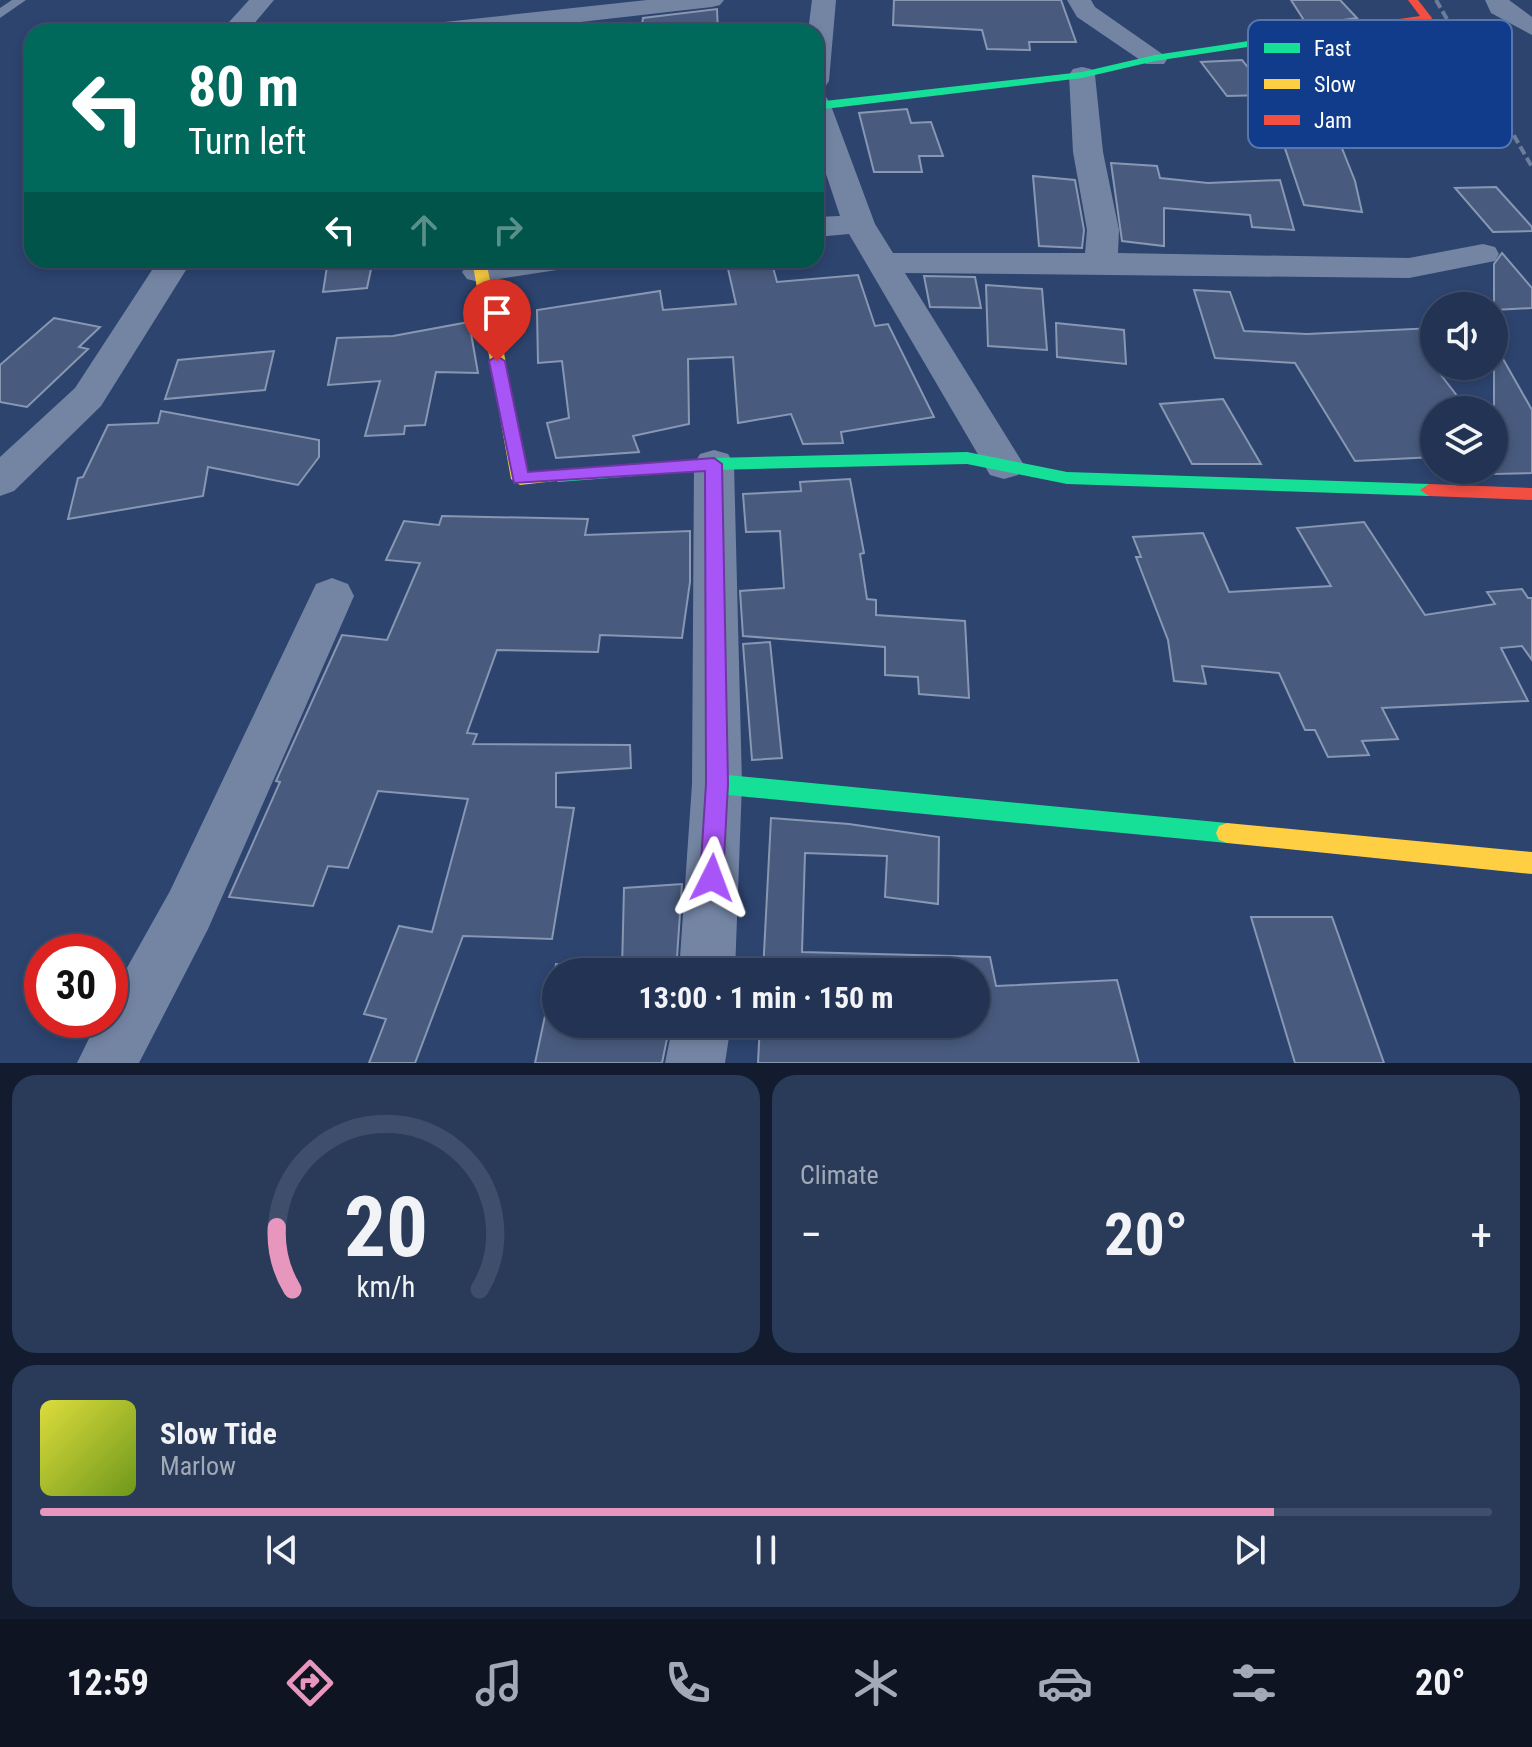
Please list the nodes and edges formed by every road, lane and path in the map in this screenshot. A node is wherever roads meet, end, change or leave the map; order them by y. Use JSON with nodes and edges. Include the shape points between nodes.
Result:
{"nodes":[{"id":1,"x":20,"y":0,"type":"edge"},
{"id":2,"x":262,"y":0,"type":"edge"},
{"id":3,"x":712,"y":0,"type":"edge"},
{"id":4,"x":824,"y":0,"type":"edge"},
{"id":5,"x":1079,"y":0,"type":"edge"},
{"id":6,"x":1413,"y":0,"type":"edge"},
{"id":7,"x":1497,"y":0,"type":"edge"},
{"id":8,"x":0,"y":14,"type":"edge"},
{"id":9,"x":1413,"y":20,"type":"edge"},
{"id":10,"x":240,"y":24,"type":"edge"},
{"id":11,"x":498,"y":24,"type":"edge"},
{"id":12,"x":822,"y":24,"type":"edge"},
{"id":13,"x":1532,"y":28,"type":"edge"},
{"id":14,"x":1248,"y":44,"type":"edge"},
{"id":15,"x":1155,"y":58,"type":"junction"},
{"id":16,"x":1082,"y":75,"type":"junction"},
{"id":17,"x":824,"y":104,"type":"edge"},
{"id":18,"x":824,"y":127,"type":"edge"},
{"id":19,"x":859,"y":224,"type":"junction"},
{"id":20,"x":824,"y":226,"type":"edge"},
{"id":21,"x":1483,"y":254,"type":"dead end"},
{"id":22,"x":885,"y":263,"type":"junction"},
{"id":23,"x":1101,"y":263,"type":"junction"},
{"id":24,"x":169,"y":268,"type":"edge"},
{"id":25,"x":479,"y":268,"type":"edge"},
{"id":26,"x":985,"y":452,"type":"junction"},
{"id":27,"x":714,"y":464,"type":"junction"},
{"id":28,"x":0,"y":481,"type":"edge"},
{"id":29,"x":1532,"y":494,"type":"edge"},
{"id":30,"x":332,"y":596,"type":"dead end"},
{"id":31,"x":717,"y":784,"type":"junction"},
{"id":32,"x":1532,"y":863,"type":"edge"},
{"id":33,"x":708,"y":958,"type":"edge"},
{"id":34,"x":699,"y":1038,"type":"edge"},
{"id":35,"x":107,"y":1063,"type":"edge"},
{"id":36,"x":695,"y":1063,"type":"edge"}],
"edges":[{"from":1,"to":8,"type":"lane"},
{"from":2,"to":10,"type":"street"},
{"from":3,"to":11,"type":"street"},
{"from":4,"to":12,"type":"street"},
{"from":5,"to":15,"type":"street","via":[[1086,12]]},
{"from":6,"to":9,"type":"street","via":[[1427,18]]},
{"from":7,"to":13,"type":"street","via":[[1500,8]]},
{"from":14,"to":15,"type":"street"},
{"from":15,"to":16,"type":"street"},
{"from":16,"to":17,"type":"street"},
{"from":16,"to":23,"type":"street","via":[[1088,152],[1103,230]]},
{"from":18,"to":19,"type":"street"},
{"from":19,"to":20,"type":"street"},
{"from":19,"to":22,"type":"street"},
{"from":21,"to":23,"type":"street","via":[[1409,268]]},
{"from":22,"to":23,"type":"street"},
{"from":22,"to":26,"type":"street"},
{"from":24,"to":28,"type":"street","via":[[88,397]]},
{"from":25,"to":27,"type":"street","via":[[520,479]]},
{"from":26,"to":27,"type":"street"},
{"from":26,"to":29,"type":"street","via":[[1067,478]]},
{"from":27,"to":31,"type":"street"},
{"from":30,"to":35,"type":"street","via":[[189,910]]},
{"from":31,"to":32,"type":"street"},
{"from":31,"to":33,"type":"street"},
{"from":34,"to":36,"type":"street"}]}
